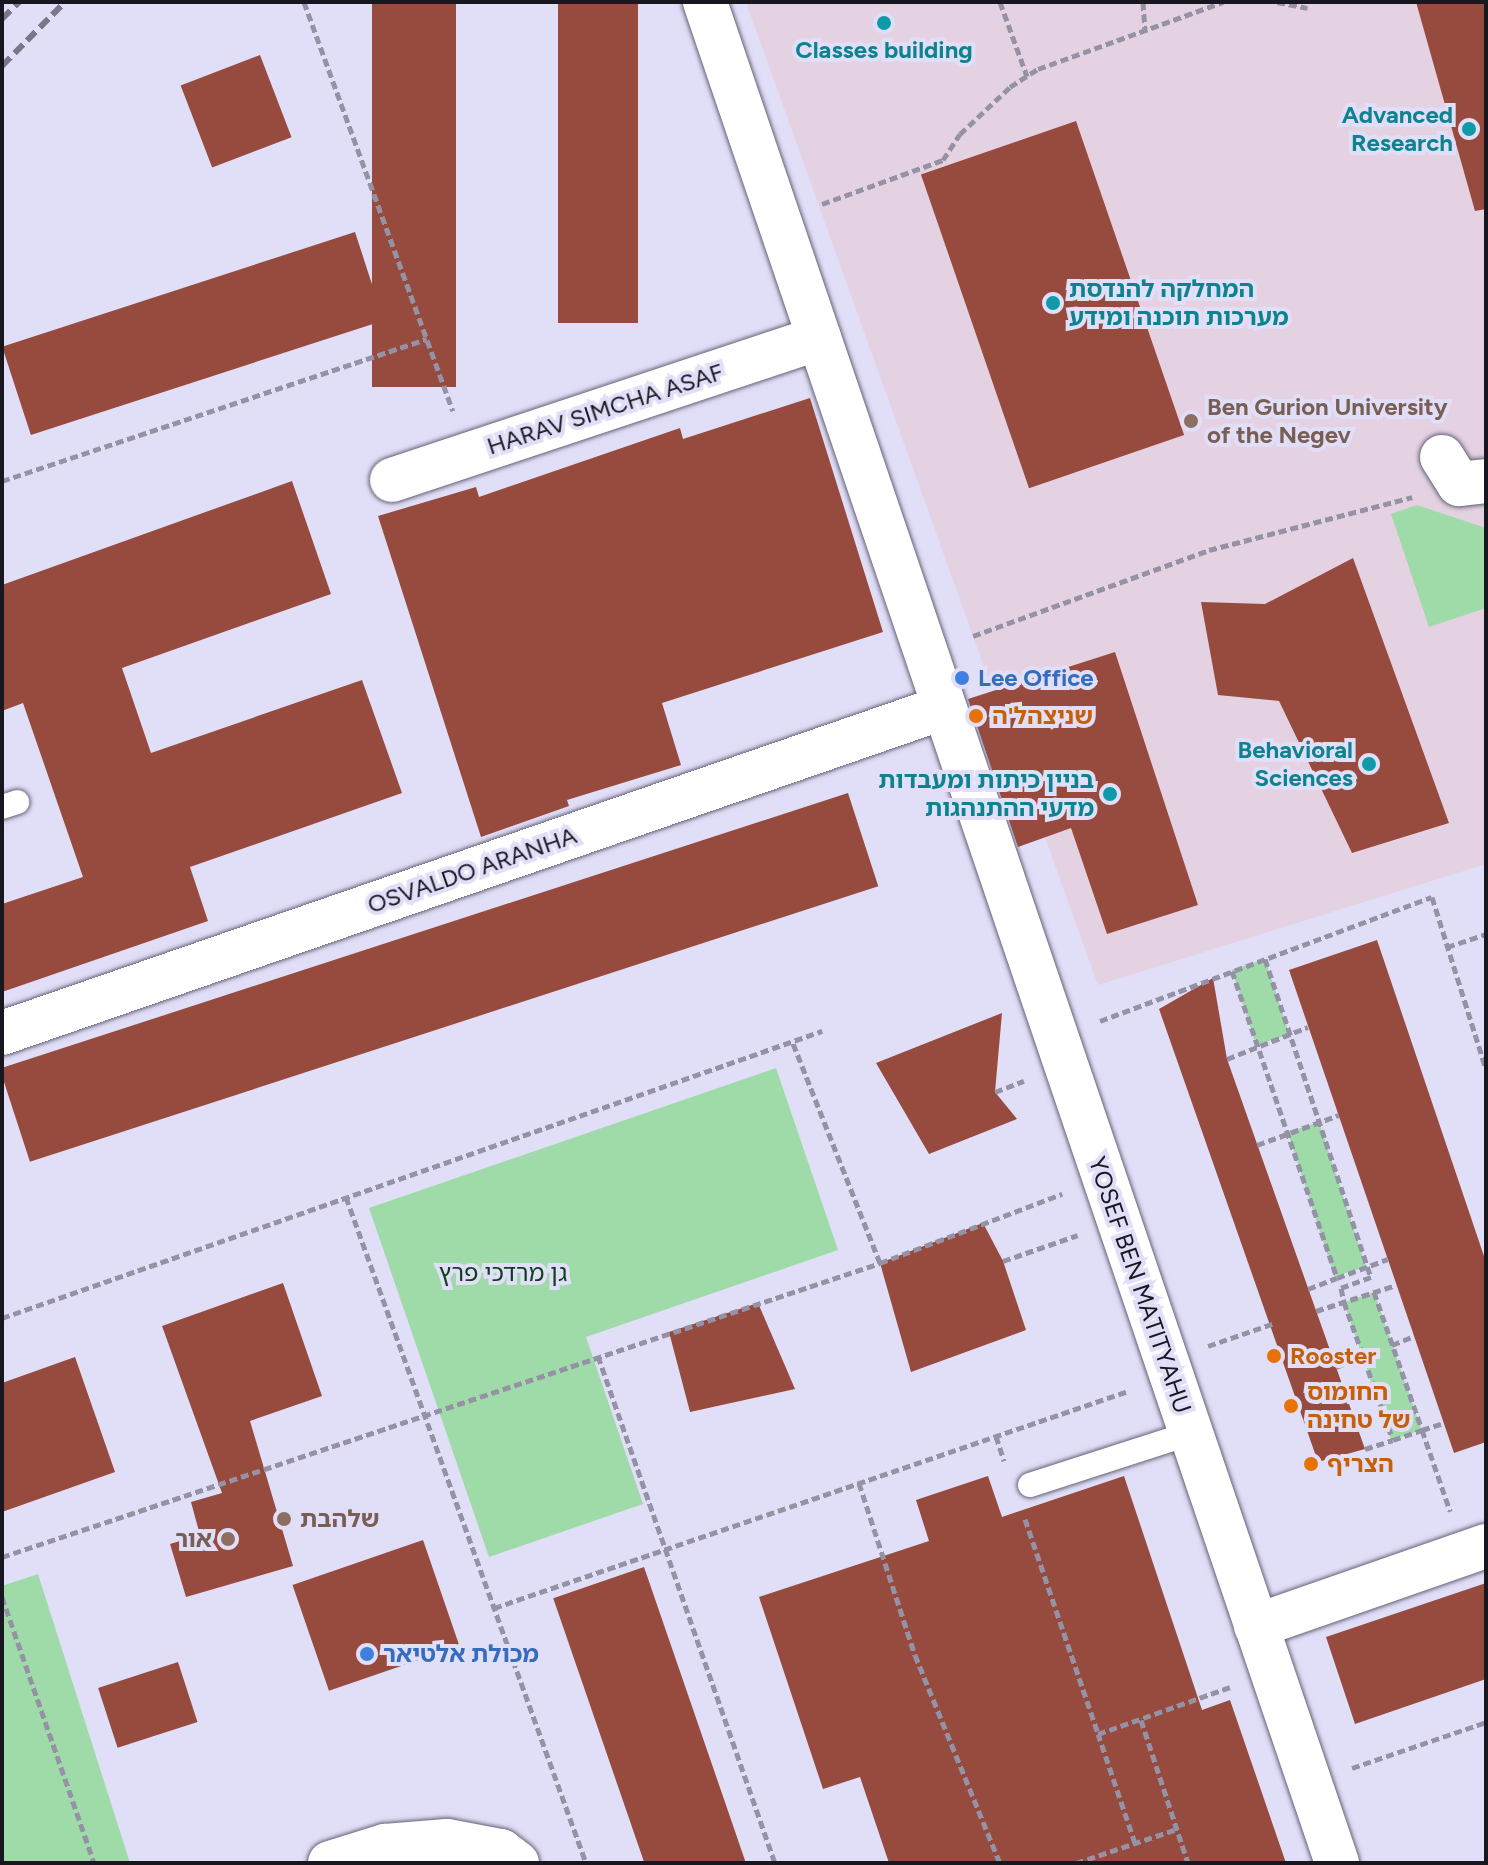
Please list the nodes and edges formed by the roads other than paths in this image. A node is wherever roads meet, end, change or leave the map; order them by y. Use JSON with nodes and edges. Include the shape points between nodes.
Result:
{"nodes":[{"id":1,"x":705,"y":2,"type":"edge"},
{"id":2,"x":819,"y":338,"type":"junction"},
{"id":3,"x":392,"y":480,"type":"dead end"},
{"id":4,"x":942,"y":708,"type":"junction"},
{"id":5,"x":2,"y":1033,"type":"edge"},
{"id":6,"x":1191,"y":1433,"type":"junction"},
{"id":7,"x":1025,"y":1496,"type":"road end"},
{"id":8,"x":1486,"y":1546,"type":"edge"},
{"id":9,"x":1256,"y":1626,"type":"junction"},
{"id":10,"x":330,"y":1863,"type":"edge"},
{"id":11,"x":517,"y":1863,"type":"edge"},
{"id":12,"x":1337,"y":1863,"type":"edge"}],
"edges":[{"from":1,"to":2,"type":"street"},
{"from":2,"to":3,"type":"street","name":"HARAV SIMCHA ASAF"},
{"from":2,"to":4,"type":"street"},
{"from":4,"to":5,"type":"street","name":"OSVALDO ARANHA"},
{"from":4,"to":6,"type":"street","name":"YOSEF BEN MATITYAHU","via":[[1104,1179],[1182,1364]]},
{"from":6,"to":7,"type":"lane"},
{"from":6,"to":9,"type":"street","name":"YOSEF BEN MATITYAHU"},
{"from":8,"to":9,"type":"street"},
{"from":9,"to":12,"type":"street","name":"YOSEF BEN MATITYAHU"},
{"from":10,"to":11,"type":"street","via":[[385,1846],[447,1841],[501,1851]]}]}
